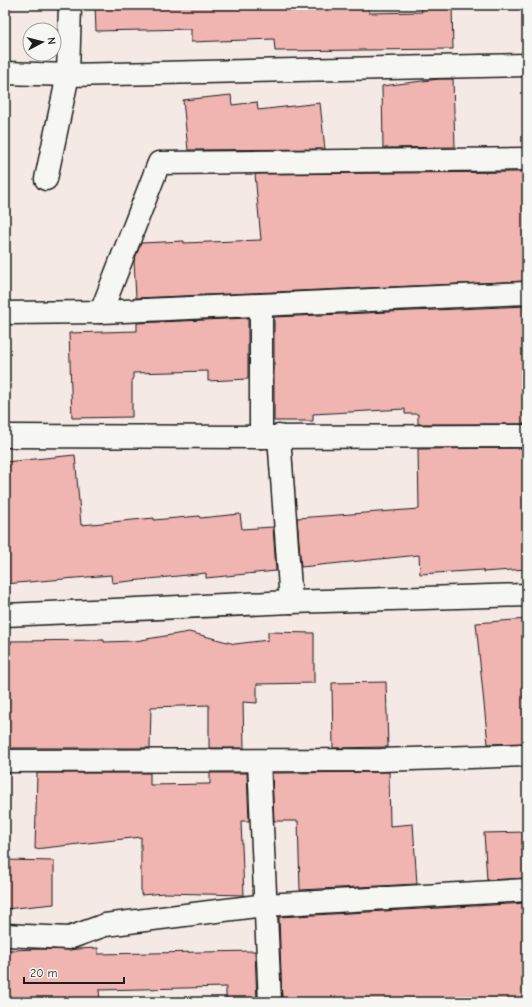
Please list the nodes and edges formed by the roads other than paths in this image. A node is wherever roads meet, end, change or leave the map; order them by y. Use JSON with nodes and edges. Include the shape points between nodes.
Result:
{"nodes":[{"id":1,"x":70,"y":5,"type":"edge"},
{"id":2,"x":527,"y":65,"type":"edge"},
{"id":3,"x":5,"y":73,"type":"edge"},
{"id":4,"x":68,"y":75,"type":"junction"},
{"id":5,"x":527,"y":159,"type":"edge"},
{"id":6,"x":46,"y":179,"type":"dead end"},
{"id":7,"x":527,"y":293,"type":"edge"},
{"id":8,"x":261,"y":305,"type":"junction"},
{"id":9,"x":101,"y":312,"type":"junction"},
{"id":10,"x":5,"y":313,"type":"edge"},
{"id":11,"x":5,"y":436,"type":"edge"},
{"id":12,"x":527,"y":436,"type":"edge"},
{"id":13,"x":270,"y":437,"type":"junction"},
{"id":14,"x":527,"y":595,"type":"edge"},
{"id":15,"x":291,"y":602,"type":"junction"},
{"id":16,"x":5,"y":615,"type":"edge"},
{"id":17,"x":527,"y":755,"type":"edge"},
{"id":18,"x":5,"y":761,"type":"edge"},
{"id":19,"x":259,"y":761,"type":"junction"},
{"id":20,"x":527,"y":890,"type":"edge"},
{"id":21,"x":264,"y":905,"type":"junction"},
{"id":22,"x":5,"y":936,"type":"edge"},
{"id":23,"x":270,"y":1002,"type":"edge"}],
"edges":[{"from":1,"to":4,"type":"street"},
{"from":2,"to":4,"type":"street"},
{"from":3,"to":4,"type":"street"},
{"from":4,"to":6,"type":"street"},
{"from":5,"to":9,"type":"street","via":[[160,163]]},
{"from":7,"to":8,"type":"street"},
{"from":8,"to":9,"type":"street"},
{"from":8,"to":13,"type":"street"},
{"from":9,"to":10,"type":"street"},
{"from":11,"to":13,"type":"street"},
{"from":12,"to":13,"type":"street"},
{"from":13,"to":15,"type":"street"},
{"from":14,"to":15,"type":"street"},
{"from":15,"to":16,"type":"street"},
{"from":17,"to":19,"type":"street"},
{"from":18,"to":19,"type":"street"},
{"from":19,"to":21,"type":"street"},
{"from":20,"to":21,"type":"street"},
{"from":21,"to":22,"type":"street","via":[[105,925],[69,938]]},
{"from":21,"to":23,"type":"street"}]}
